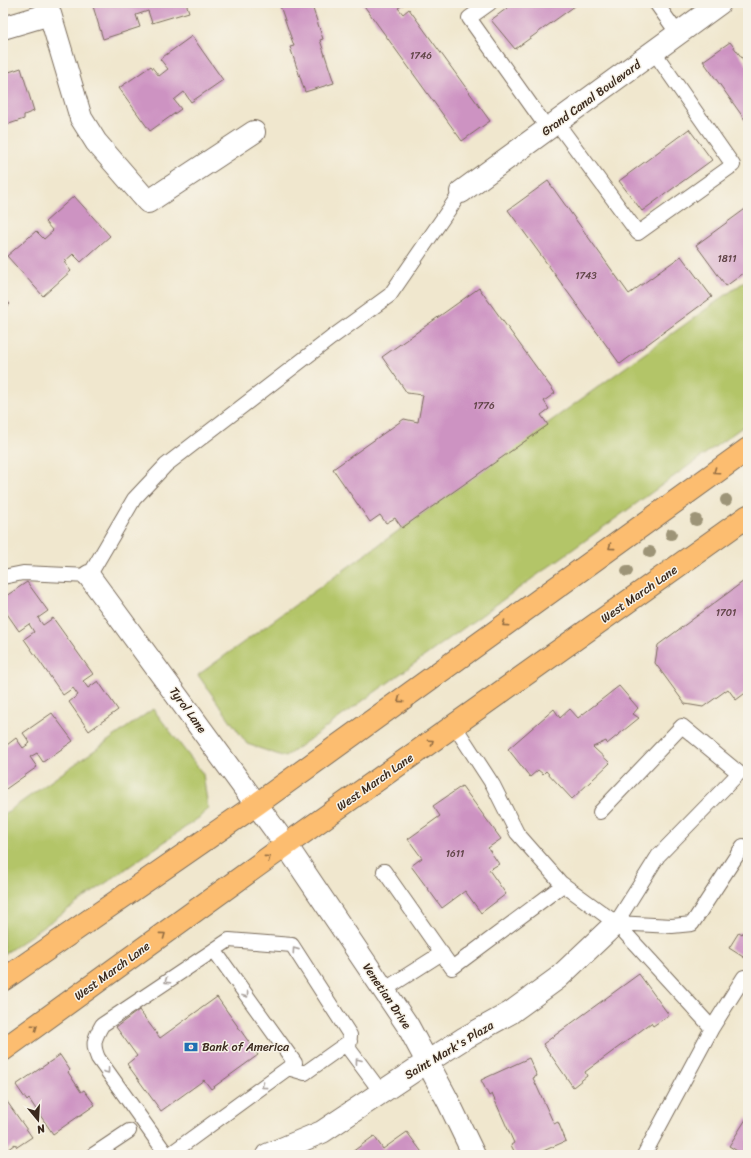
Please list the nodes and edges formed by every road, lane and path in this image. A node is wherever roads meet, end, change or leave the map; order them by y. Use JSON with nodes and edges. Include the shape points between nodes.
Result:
{"nodes":[{"id":1,"x":490,"y":3,"type":"edge"},
{"id":2,"x":656,"y":3,"type":"edge"},
{"id":3,"x":720,"y":3,"type":"edge"},
{"id":4,"x":48,"y":8,"type":"edge"},
{"id":5,"x":3,"y":28,"type":"edge"},
{"id":6,"x":678,"y":34,"type":"junction"},
{"id":7,"x":654,"y":52,"type":"junction"},
{"id":8,"x":552,"y":126,"type":"junction"},
{"id":9,"x":254,"y":132,"type":"dead end"},
{"id":10,"x":461,"y":192,"type":"joint"},
{"id":11,"x":748,"y":449,"type":"edge"},
{"id":12,"x":748,"y":516,"type":"edge"},
{"id":13,"x":89,"y":576,"type":"junction"},
{"id":14,"x":3,"y":577,"type":"edge"},
{"id":15,"x":454,"y":725,"type":"junction"},
{"id":16,"x":257,"y":804,"type":"junction"},
{"id":17,"x":600,"y":812,"type":"dead end"},
{"id":18,"x":286,"y":845,"type":"junction"},
{"id":19,"x":743,"y":846,"type":"dead end"},
{"id":20,"x":384,"y":871,"type":"dead end"},
{"id":21,"x":563,"y":885,"type":"junction"},
{"id":22,"x":616,"y":923,"type":"junction"},
{"id":23,"x":214,"y":950,"type":"junction"},
{"id":24,"x":442,"y":953,"type":"junction"},
{"id":25,"x":744,"y":978,"type":"dead end"},
{"id":26,"x":3,"y":980,"type":"edge"},
{"id":27,"x":384,"y":990,"type":"junction"},
{"id":28,"x":712,"y":1028,"type":"junction"},
{"id":29,"x":350,"y":1041,"type":"junction"},
{"id":30,"x":3,"y":1050,"type":"edge"},
{"id":31,"x":427,"y":1062,"type":"junction"},
{"id":32,"x":288,"y":1068,"type":"junction"},
{"id":33,"x":381,"y":1092,"type":"junction"},
{"id":34,"x":129,"y":1131,"type":"dead end"},
{"id":35,"x":291,"y":1151,"type":"edge"},
{"id":36,"x":93,"y":1155,"type":"edge"},
{"id":37,"x":168,"y":1155,"type":"edge"},
{"id":38,"x":267,"y":1155,"type":"edge"},
{"id":39,"x":474,"y":1155,"type":"edge"},
{"id":40,"x":644,"y":1155,"type":"edge"}],
"edges":[{"from":1,"to":8,"type":"lane","via":[[469,18]]},
{"from":2,"to":6,"type":"lane"},
{"from":3,"to":6,"type":"street","name":"Grand Canal Boulevard"},
{"from":4,"to":5,"type":"street"},
{"from":4,"to":9,"type":"street","via":[[81,118],[96,142],[148,202]]},
{"from":6,"to":7,"type":"street","name":"Grand Canal Boulevard"},
{"from":7,"to":8,"type":"street","name":"Grand Canal Boulevard"},
{"from":7,"to":8,"type":"lane","via":[[732,165],[664,215],[638,233]]},
{"from":8,"to":10,"type":"street","name":"Grand Canal Boulevard"},
{"from":10,"to":13,"type":"lane","via":[[390,295],[166,465],[134,499]]},
{"from":11,"to":16,"type":"main road","one_way":true},
{"from":12,"to":15,"type":"main road","name":"West March Lane"},
{"from":13,"to":14,"type":"lane","via":[[23,573]]},
{"from":13,"to":16,"type":"street","name":"Tyrol Lane"},
{"from":18,"to":15,"type":"main road","name":"West March Lane","one_way":true},
{"from":15,"to":21,"type":"lane","via":[[493,785],[517,833]]},
{"from":16,"to":18,"type":"street","name":"Tyrol Lane"},
{"from":16,"to":26,"type":"main road"},
{"from":17,"to":22,"type":"lane","via":[[682,726],[739,773],[658,856]]},
{"from":18,"to":27,"type":"street","name":"Venetian Drive"},
{"from":30,"to":18,"type":"main road","name":"West March Lane","one_way":true},
{"from":19,"to":22,"type":"lane","via":[[692,924],[672,926]]},
{"from":20,"to":24,"type":"lane"},
{"from":21,"to":22,"type":"lane"},
{"from":21,"to":24,"type":"lane","via":[[452,968]]},
{"from":22,"to":28,"type":"lane"},
{"from":22,"to":31,"type":"street","name":"Saint Mark's Plaza","via":[[558,978],[510,1014]]},
{"from":29,"to":23,"type":"lane","one_way":true,"via":[[350,1035],[292,945],[229,940]]},
{"from":23,"to":32,"type":"lane","one_way":true,"via":[[295,1063]]},
{"from":23,"to":37,"type":"lane","one_way":true,"via":[[102,1026],[94,1040],[94,1050],[98,1058]]},
{"from":24,"to":27,"type":"lane"},
{"from":25,"to":28,"type":"lane"},
{"from":27,"to":31,"type":"street","name":"Venetian Drive","via":[[408,1026]]},
{"from":28,"to":40,"type":"lane"},
{"from":29,"to":32,"type":"lane","via":[[305,1073]]},
{"from":33,"to":29,"type":"lane","one_way":true,"via":[[349,1049]]},
{"from":31,"to":33,"type":"street","name":"Saint Mark's Plaza"},
{"from":31,"to":39,"type":"street","name":"Venetian Drive"},
{"from":32,"to":37,"type":"lane","one_way":true},
{"from":33,"to":35,"type":"street","name":"Saint Mark's Plaza"},
{"from":34,"to":36,"type":"lane"},
{"from":35,"to":38,"type":"street","name":"Saint Mark's Plaza"}]}
